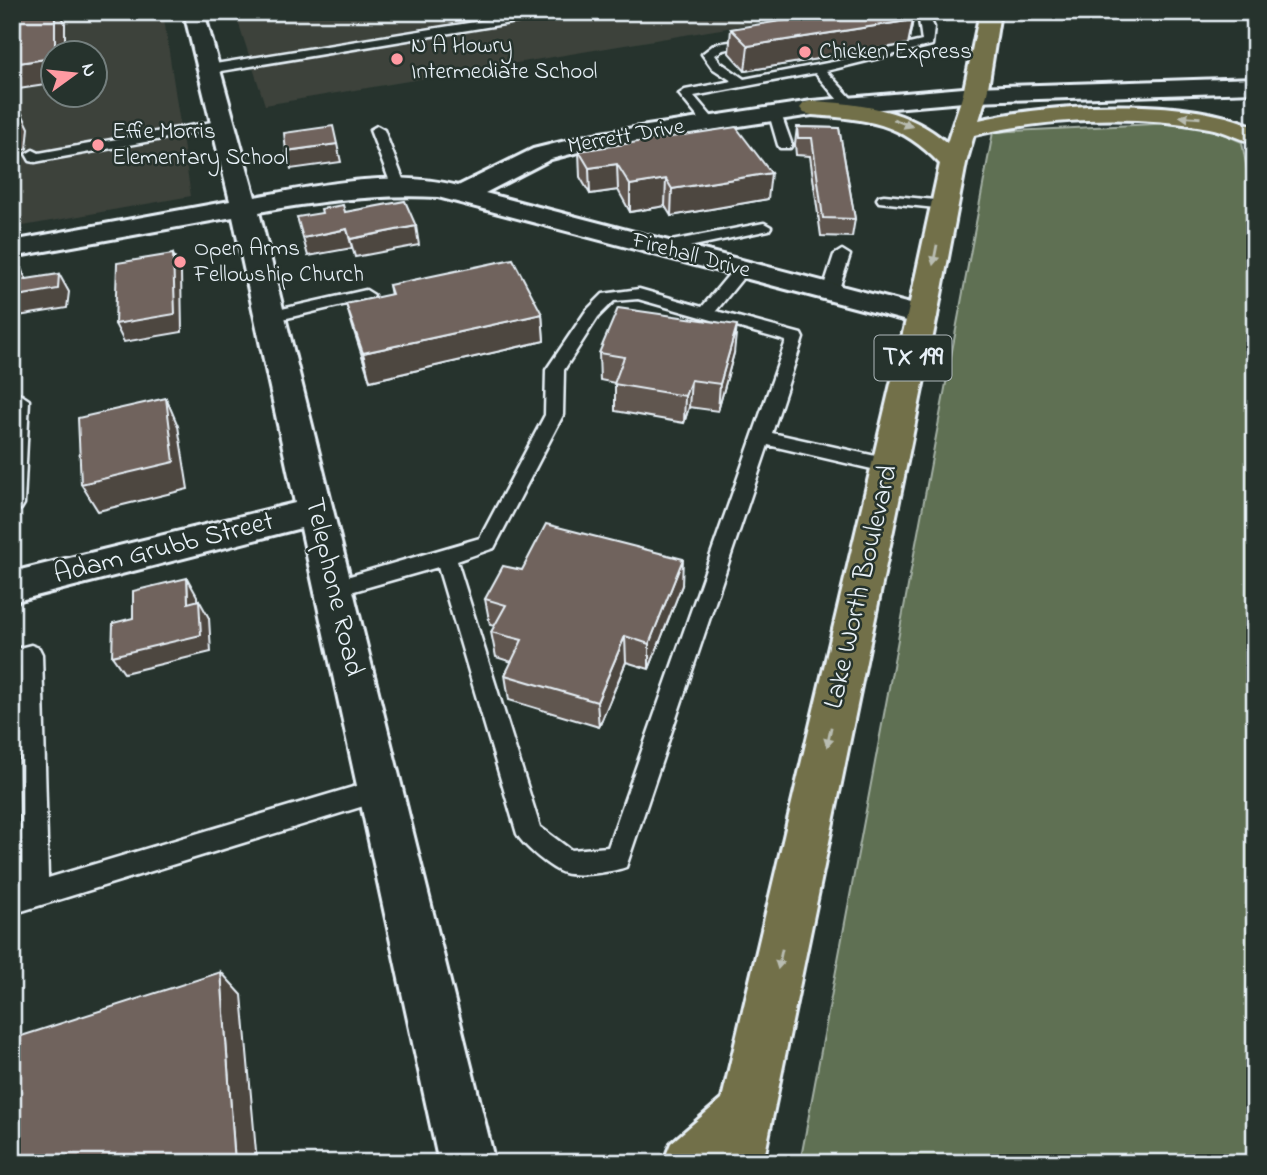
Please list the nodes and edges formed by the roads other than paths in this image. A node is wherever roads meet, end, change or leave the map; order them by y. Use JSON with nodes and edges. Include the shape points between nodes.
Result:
{"nodes":[{"id":1,"x":194,"y":12,"type":"edge"},
{"id":2,"x":558,"y":12,"type":"edge"},
{"id":3,"x":990,"y":12,"type":"edge"},
{"id":4,"x":870,"y":21,"type":"edge"},
{"id":5,"x":768,"y":38,"type":"edge"},
{"id":6,"x":209,"y":69,"type":"junction"},
{"id":7,"x":818,"y":69,"type":"junction"},
{"id":8,"x":742,"y":83,"type":"junction"},
{"id":9,"x":1255,"y":85,"type":"edge"},
{"id":10,"x":975,"y":94,"type":"junction"},
{"id":11,"x":849,"y":104,"type":"junction"},
{"id":12,"x":813,"y":108,"type":"junction"},
{"id":13,"x":775,"y":114,"type":"junction"},
{"id":14,"x":710,"y":123,"type":"junction"},
{"id":15,"x":223,"y":124,"type":"junction"},
{"id":16,"x":377,"y":130,"type":"dead end"},
{"id":17,"x":962,"y":131,"type":"junction"},
{"id":18,"x":1255,"y":136,"type":"edge"},
{"id":19,"x":785,"y":145,"type":"dead end"},
{"id":20,"x":33,"y":154,"type":"dead end"},
{"id":21,"x":953,"y":163,"type":"junction"},
{"id":22,"x":399,"y":187,"type":"junction"},
{"id":23,"x":461,"y":195,"type":"junction"},
{"id":24,"x":884,"y":199,"type":"dead end"},
{"id":25,"x":244,"y":205,"type":"junction"},
{"id":26,"x":945,"y":205,"type":"junction"},
{"id":27,"x":764,"y":228,"type":"dead end"},
{"id":28,"x":12,"y":248,"type":"edge"},
{"id":29,"x":661,"y":248,"type":"junction"},
{"id":30,"x":842,"y":255,"type":"dead end"},
{"id":31,"x":741,"y":269,"type":"junction"},
{"id":32,"x":830,"y":292,"type":"junction"},
{"id":33,"x":366,"y":295,"type":"dead end"},
{"id":34,"x":706,"y":313,"type":"junction"},
{"id":35,"x":922,"y":316,"type":"junction"},
{"id":36,"x":270,"y":317,"type":"junction"},
{"id":37,"x":20,"y":400,"type":"dead end"},
{"id":38,"x":760,"y":437,"type":"junction"},
{"id":39,"x":889,"y":466,"type":"junction"},
{"id":40,"x":13,"y":509,"type":"edge"},
{"id":41,"x":315,"y":511,"type":"junction"},
{"id":42,"x":445,"y":556,"type":"junction"},
{"id":43,"x":12,"y":587,"type":"edge"},
{"id":44,"x":333,"y":589,"type":"junction"},
{"id":45,"x":12,"y":659,"type":"edge"},
{"id":46,"x":380,"y":790,"type":"junction"},
{"id":47,"x":24,"y":898,"type":"edge"},
{"id":48,"x":740,"y":1139,"type":"edge"},
{"id":49,"x":467,"y":1163,"type":"edge"},
{"id":50,"x":691,"y":1163,"type":"edge"}],
"edges":[{"from":1,"to":6,"type":"street","name":"Telephone Road"},
{"from":2,"to":6,"type":"lane"},
{"from":3,"to":10,"type":"highway","name":"Lake Worth Boulevard","number":"TX 199"},
{"from":4,"to":7,"type":"lane","via":[[923,17],[928,43]]},
{"from":5,"to":8,"type":"lane","via":[[719,47],[708,54]]},
{"from":6,"to":15,"type":"street","name":"Telephone Road"},
{"from":7,"to":8,"type":"lane"},
{"from":7,"to":11,"type":"lane"},
{"from":8,"to":14,"type":"lane","via":[[685,94]]},
{"from":9,"to":10,"type":"street","name":"Merrett Drive"},
{"from":10,"to":11,"type":"street","name":"Merrett Drive"},
{"from":10,"to":17,"type":"highway","name":"Lake Worth Boulevard","number":"TX 199"},
{"from":11,"to":12,"type":"street","name":"Merrett Drive"},
{"from":12,"to":13,"type":"street","name":"Merrett Drive"},
{"from":12,"to":21,"type":"highway","one_way":true,"via":[[858,111],[914,127]]},
{"from":13,"to":14,"type":"street","name":"Merrett Drive"},
{"from":13,"to":19,"type":"lane"},
{"from":14,"to":23,"type":"street","name":"Merrett Drive","via":[[561,148],[524,161]]},
{"from":15,"to":20,"type":"lane","via":[[35,158]]},
{"from":15,"to":25,"type":"street","name":"Telephone Road"},
{"from":16,"to":22,"type":"lane"},
{"from":18,"to":17,"type":"highway","one_way":true,"via":[[1206,118],[1160,115],[1028,118]]},
{"from":17,"to":21,"type":"highway","name":"Lake Worth Boulevard","number":"TX 199"},
{"from":21,"to":26,"type":"highway","name":"Lake Worth Boulevard","number":"TX 199"},
{"from":22,"to":23,"type":"street"},
{"from":22,"to":25,"type":"street"},
{"from":23,"to":29,"type":"street","name":"Firehall Drive"},
{"from":24,"to":26,"type":"lane"},
{"from":25,"to":28,"type":"street"},
{"from":25,"to":36,"type":"street","name":"Telephone Road"},
{"from":26,"to":35,"type":"highway","name":"Lake Worth Boulevard","number":"TX 199","one_way":true},
{"from":27,"to":29,"type":"lane"},
{"from":29,"to":31,"type":"street","name":"Firehall Drive"},
{"from":30,"to":32,"type":"lane"},
{"from":31,"to":32,"type":"street","name":"Firehall Drive"},
{"from":31,"to":34,"type":"lane"},
{"from":32,"to":35,"type":"street","name":"Firehall Drive"},
{"from":33,"to":36,"type":"lane"},
{"from":34,"to":38,"type":"lane","via":[[794,338]]},
{"from":34,"to":42,"type":"lane","via":[[639,294],[609,297],[592,314],[555,370],[554,415],[488,543]]},
{"from":35,"to":39,"type":"highway","name":"Lake Worth Boulevard","number":"TX 199"},
{"from":36,"to":41,"type":"street","name":"Telephone Road"},
{"from":37,"to":40,"type":"lane"},
{"from":38,"to":39,"type":"lane"},
{"from":38,"to":42,"type":"lane","via":[[617,858],[567,862],[530,834]]},
{"from":39,"to":48,"type":"highway","name":"Lake Worth Boulevard","number":"TX 199","one_way":true},
{"from":41,"to":43,"type":"street","name":"Adam Grubb Street"},
{"from":41,"to":44,"type":"street","name":"Telephone Road"},
{"from":42,"to":44,"type":"lane"},
{"from":44,"to":46,"type":"street","name":"Telephone Road"},
{"from":45,"to":47,"type":"lane","via":[[30,654]]},
{"from":46,"to":47,"type":"lane"},
{"from":46,"to":49,"type":"street","name":"Telephone Road"},
{"from":48,"to":50,"type":"highway"}]}
